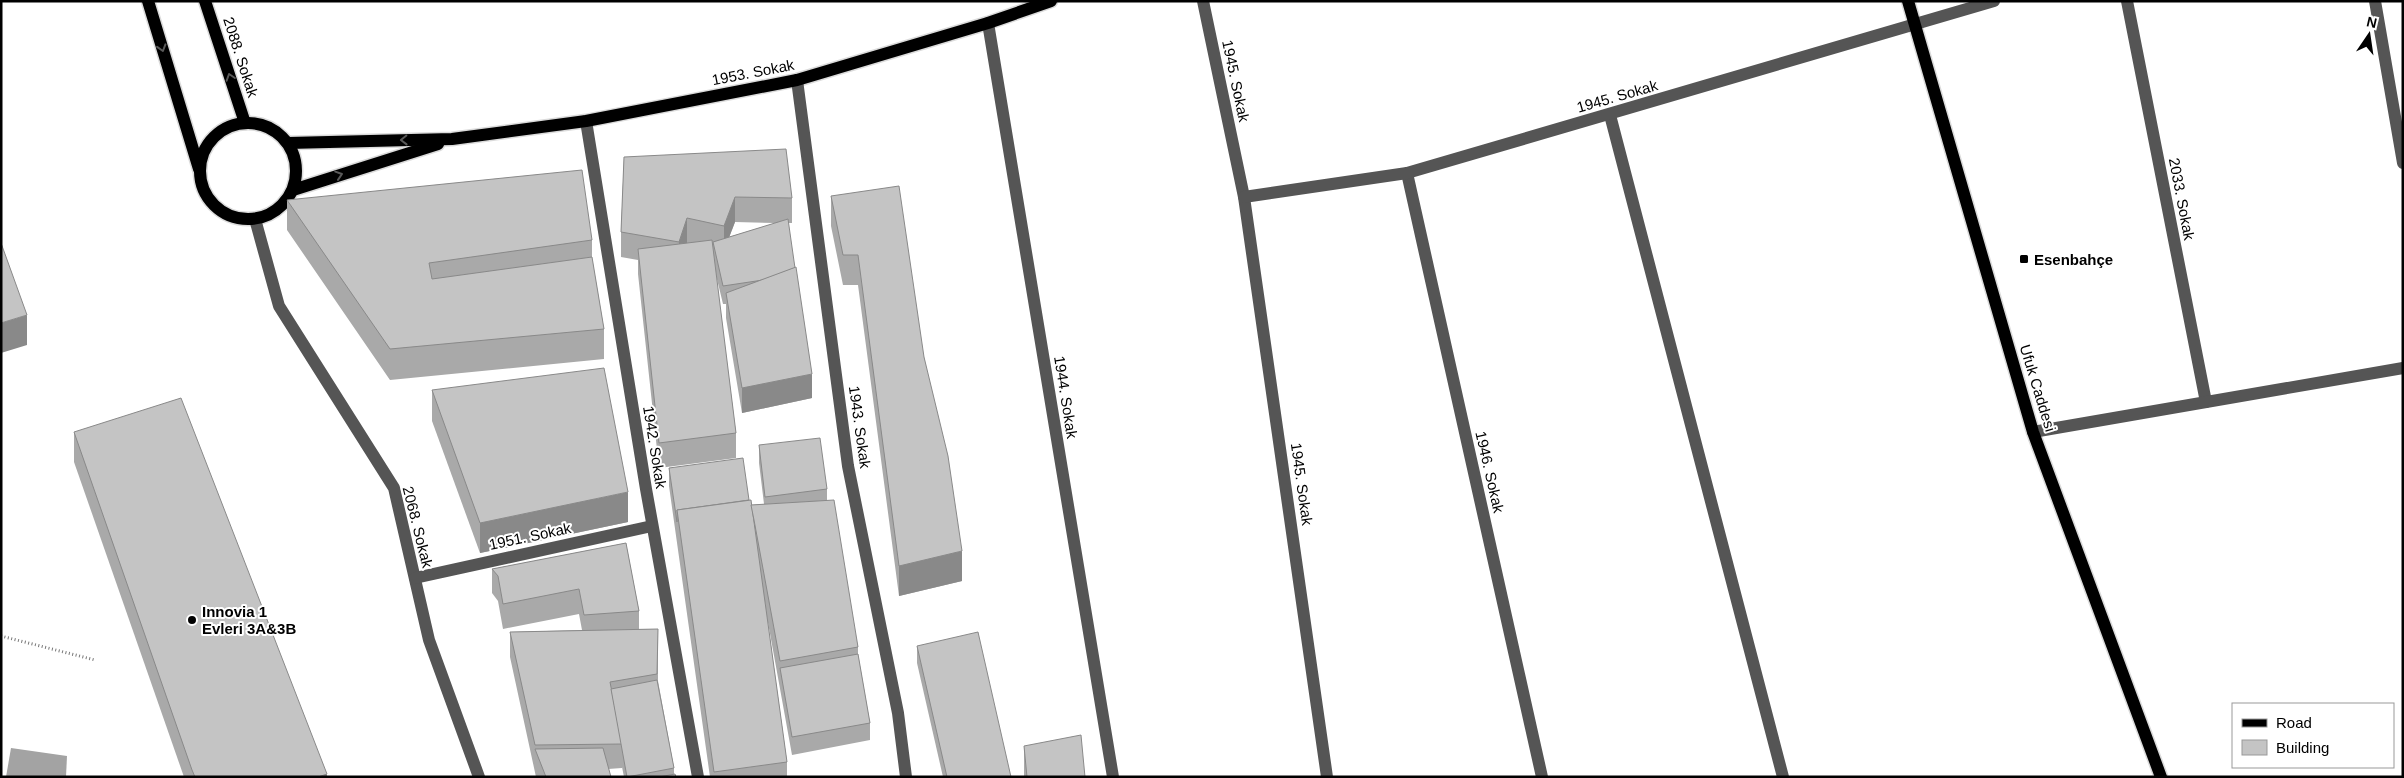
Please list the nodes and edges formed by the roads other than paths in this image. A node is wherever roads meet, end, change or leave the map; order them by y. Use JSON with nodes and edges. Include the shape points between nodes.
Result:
{"nodes":[{"id":1,"x":148,"y":1,"type":"edge"},
{"id":2,"x":205,"y":1,"type":"edge"},
{"id":3,"x":1051,"y":1,"type":"edge"},
{"id":4,"x":1203,"y":1,"type":"edge"},
{"id":5,"x":1908,"y":1,"type":"edge"},
{"id":6,"x":1994,"y":1,"type":"edge"},
{"id":7,"x":2127,"y":1,"type":"edge"},
{"id":8,"x":2375,"y":1,"type":"edge"},
{"id":9,"x":988,"y":23,"type":"junction"},
{"id":10,"x":1916,"y":24,"type":"junction"},
{"id":11,"x":797,"y":80,"type":"junction"},
{"id":12,"x":1610,"y":115,"type":"junction"},
{"id":13,"x":586,"y":121,"type":"junction"},
{"id":14,"x":245,"y":123,"type":"junction"},
{"id":15,"x":452,"y":139,"type":"junction"},
{"id":16,"x":288,"y":143,"type":"junction"},
{"id":17,"x":2403,"y":163,"type":"edge"},
{"id":18,"x":200,"y":172,"type":"junction"},
{"id":19,"x":1407,"y":173,"type":"junction"},
{"id":20,"x":293,"y":190,"type":"junction"},
{"id":21,"x":1244,"y":197,"type":"junction"},
{"id":22,"x":255,"y":219,"type":"junction"},
{"id":23,"x":2403,"y":368,"type":"edge"},
{"id":24,"x":2206,"y":402,"type":"junction"},
{"id":25,"x":2033,"y":432,"type":"junction"},
{"id":26,"x":652,"y":526,"type":"junction"},
{"id":27,"x":414,"y":578,"type":"junction"},
{"id":28,"x":479,"y":777,"type":"edge"},
{"id":29,"x":698,"y":777,"type":"edge"},
{"id":30,"x":906,"y":777,"type":"edge"},
{"id":31,"x":1113,"y":777,"type":"edge"},
{"id":32,"x":1327,"y":777,"type":"edge"},
{"id":33,"x":1542,"y":777,"type":"edge"},
{"id":34,"x":1782,"y":777,"type":"edge"},
{"id":35,"x":2161,"y":777,"type":"edge"}],
"edges":[{"from":1,"to":18,"type":"main road","one_way":true},
{"from":14,"to":2,"type":"main road","name":"2088. Sokak","one_way":true},
{"from":3,"to":9,"type":"main road","name":"1953. Sokak"},
{"from":4,"to":21,"type":"street","name":"1945. Sokak"},
{"from":5,"to":10,"type":"main road","name":"Ufuk Caddesi"},
{"from":6,"to":10,"type":"street","name":"1945. Sokak"},
{"from":7,"to":24,"type":"street","name":"2033. Sokak"},
{"from":8,"to":17,"type":"street"},
{"from":9,"to":11,"type":"main road","name":"1953. Sokak"},
{"from":9,"to":31,"type":"street","name":"1944. Sokak"},
{"from":10,"to":12,"type":"street","name":"1945. Sokak"},
{"from":10,"to":25,"type":"main road","name":"Ufuk Caddesi"},
{"from":11,"to":13,"type":"main road","name":"1953. Sokak"},
{"from":11,"to":30,"type":"street","name":"1943. Sokak","via":[[848,466],[898,714]]},
{"from":12,"to":19,"type":"street","name":"1945. Sokak"},
{"from":12,"to":34,"type":"street"},
{"from":13,"to":15,"type":"main road","name":"1953. Sokak"},
{"from":13,"to":26,"type":"street","name":"1942. Sokak"},
{"from":14,"to":16,"type":"main road","via":[[261,125]]},
{"from":14,"to":18,"type":"main road","via":[[231,126],[208,144]]},
{"from":15,"to":16,"type":"main road","one_way":true},
{"from":20,"to":15,"type":"main road","one_way":true},
{"from":16,"to":20,"type":"main road","via":[[296,174]]},
{"from":18,"to":22,"type":"main road","via":[[203,188],[211,202],[239,219]]},
{"from":19,"to":21,"type":"street","name":"1945. Sokak"},
{"from":19,"to":33,"type":"street","name":"1946. Sokak"},
{"from":20,"to":22,"type":"main road","via":[[284,204],[271,214]]},
{"from":21,"to":32,"type":"street","name":"1945. Sokak"},
{"from":22,"to":27,"type":"street","name":"2068. Sokak","via":[[279,306],[394,488]]},
{"from":23,"to":24,"type":"street"},
{"from":24,"to":25,"type":"street"},
{"from":25,"to":35,"type":"main road","name":"Ufuk Caddesi"},
{"from":26,"to":27,"type":"street","name":"1951. Sokak"},
{"from":26,"to":29,"type":"street","name":"1942. Sokak"},
{"from":27,"to":28,"type":"street","name":"2068. Sokak","via":[[429,640]]}]}
